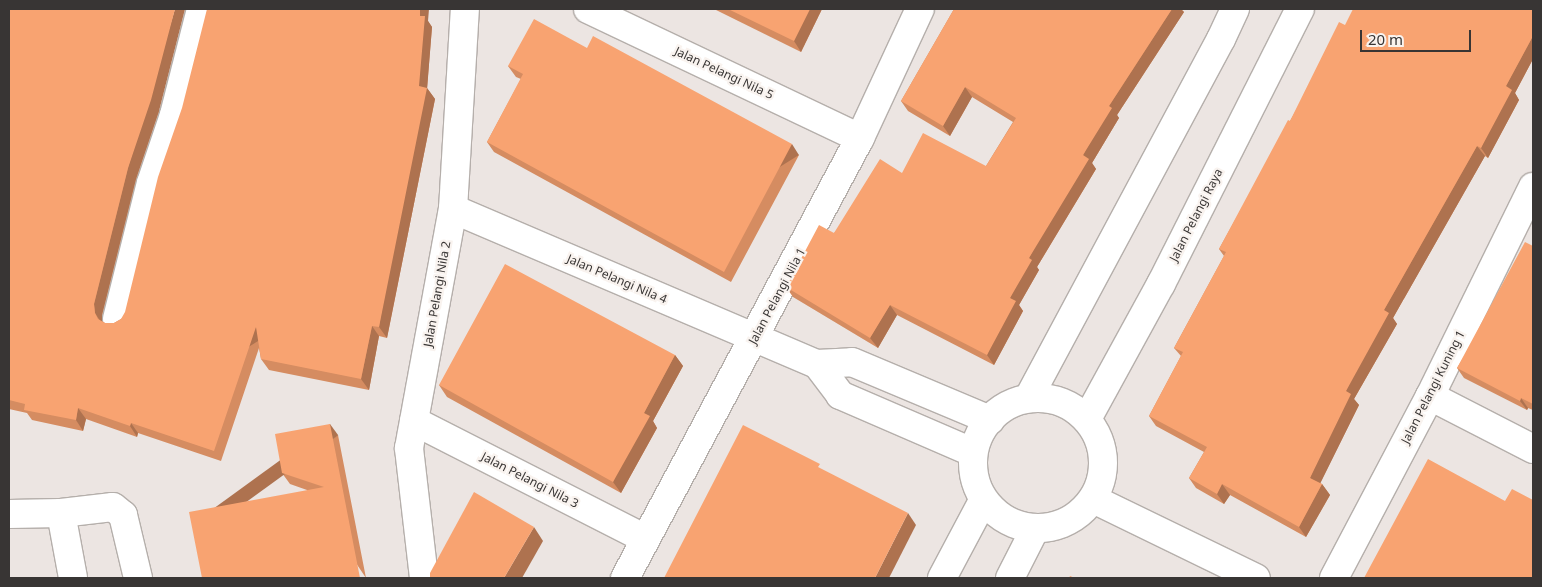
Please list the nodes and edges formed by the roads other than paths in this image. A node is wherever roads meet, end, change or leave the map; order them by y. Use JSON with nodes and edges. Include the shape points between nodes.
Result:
{"nodes":[{"id":1,"x":200,"y":9,"type":"edge"},
{"id":2,"x":464,"y":9,"type":"edge"},
{"id":3,"x":588,"y":9,"type":"edge"},
{"id":4,"x":920,"y":9,"type":"edge"},
{"id":5,"x":1235,"y":9,"type":"edge"},
{"id":6,"x":1300,"y":9,"type":"edge"},
{"id":7,"x":860,"y":138,"type":"junction"},
{"id":8,"x":1532,"y":192,"type":"edge"},
{"id":9,"x":452,"y":209,"type":"junction"},
{"id":10,"x":117,"y":319,"type":"edge"},
{"id":11,"x":755,"y":338,"type":"junction"},
{"id":12,"x":817,"y":364,"type":"junction"},
{"id":13,"x":1430,"y":396,"type":"junction"},
{"id":14,"x":1029,"y":397,"type":"junction"},
{"id":15,"x":1087,"y":419,"type":"junction"},
{"id":16,"x":990,"y":420,"type":"junction"},
{"id":17,"x":414,"y":421,"type":"junction"},
{"id":18,"x":1533,"y":449,"type":"edge"},
{"id":19,"x":972,"y":452,"type":"junction"},
{"id":20,"x":1093,"y":500,"type":"junction"},
{"id":21,"x":983,"y":501,"type":"junction"},
{"id":22,"x":61,"y":513,"type":"junction"},
{"id":23,"x":9,"y":514,"type":"edge"},
{"id":24,"x":1035,"y":529,"type":"junction"},
{"id":25,"x":646,"y":539,"type":"junction"},
{"id":26,"x":73,"y":578,"type":"edge"},
{"id":27,"x":138,"y":578,"type":"edge"},
{"id":28,"x":424,"y":578,"type":"edge"},
{"id":29,"x":625,"y":578,"type":"edge"},
{"id":30,"x":942,"y":578,"type":"edge"},
{"id":31,"x":1010,"y":578,"type":"edge"},
{"id":32,"x":1256,"y":578,"type":"edge"},
{"id":33,"x":1334,"y":578,"type":"edge"}],
"edges":[{"from":1,"to":10,"type":"street","via":[[174,115],[151,182]]},
{"from":2,"to":9,"type":"street","name":"Jalan Pelangi Nila 2"},
{"from":3,"to":7,"type":"street","name":"Jalan Pelangi Nila 5"},
{"from":4,"to":7,"type":"street","name":"Jalan Pelangi Nila 1"},
{"from":5,"to":14,"type":"street"},
{"from":6,"to":15,"type":"street","name":"Jalan Pelangi Raya","via":[[1161,284]]},
{"from":7,"to":11,"type":"street","name":"Jalan Pelangi Nila 1"},
{"from":8,"to":13,"type":"street","name":"Jalan Pelangi Kuning 1"},
{"from":9,"to":11,"type":"street","name":"Jalan Pelangi Nila 4"},
{"from":9,"to":17,"type":"street","name":"Jalan Pelangi Nila 2"},
{"from":11,"to":12,"type":"street","name":"Jalan Pelangi Nila 4"},
{"from":11,"to":25,"type":"street","name":"Jalan Pelangi Nila 1"},
{"from":12,"to":16,"type":"street","via":[[852,362]]},
{"from":12,"to":19,"type":"street","via":[[840,396]]},
{"from":13,"to":18,"type":"street"},
{"from":13,"to":33,"type":"street","name":"Jalan Pelangi Kuning 1"},
{"from":14,"to":15,"type":"street","via":[[1057,401]]},
{"from":14,"to":16,"type":"street","via":[[1001,408]]},
{"from":15,"to":20,"type":"street","via":[[1098,437],[1104,458],[1102,479]]},
{"from":16,"to":19,"type":"street","via":[[981,428]]},
{"from":17,"to":25,"type":"street","name":"Jalan Pelangi Nila 3"},
{"from":17,"to":28,"type":"street","name":"Jalan Pelangi Nila 2","via":[[409,448]]},
{"from":19,"to":21,"type":"street","via":[[973,477]]},
{"from":20,"to":24,"type":"street","via":[[1078,516],[1057,526]]},
{"from":20,"to":32,"type":"street"},
{"from":21,"to":24,"type":"street","via":[[997,515],[1015,525]]},
{"from":21,"to":30,"type":"street"},
{"from":22,"to":23,"type":"street"},
{"from":22,"to":26,"type":"street"},
{"from":22,"to":27,"type":"street","via":[[113,507],[123,515]]},
{"from":24,"to":31,"type":"street"},
{"from":25,"to":29,"type":"street","name":"Jalan Pelangi Nila 1"}]}
